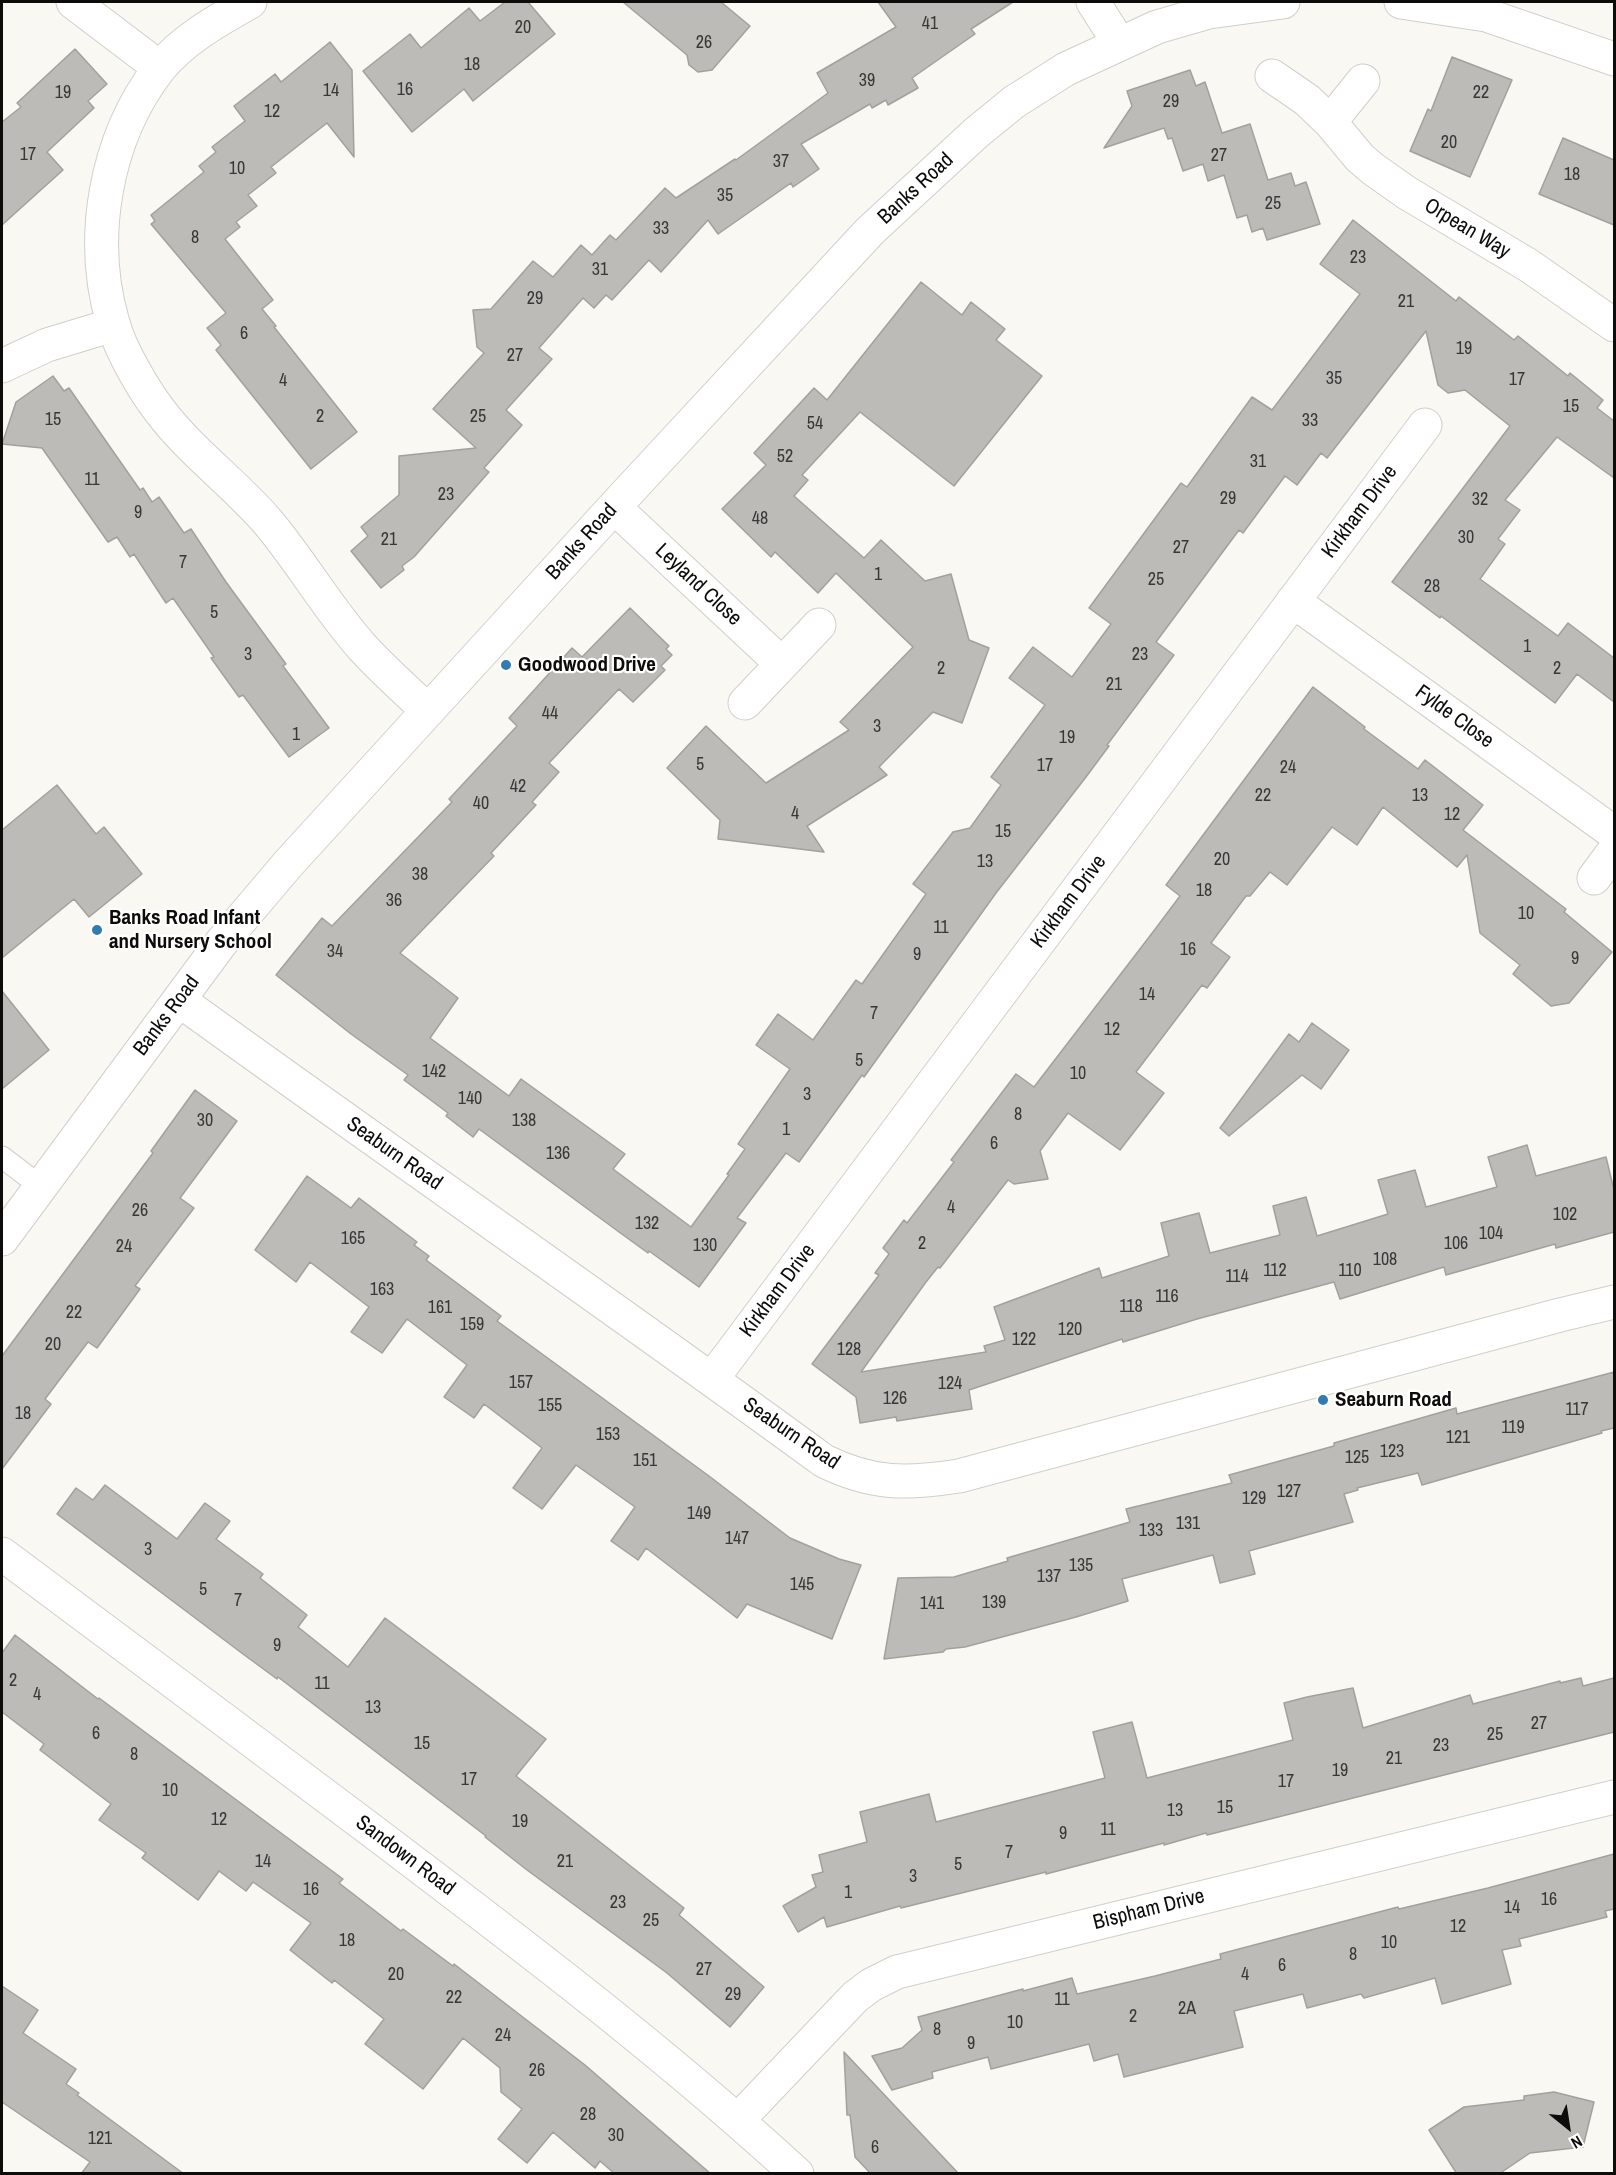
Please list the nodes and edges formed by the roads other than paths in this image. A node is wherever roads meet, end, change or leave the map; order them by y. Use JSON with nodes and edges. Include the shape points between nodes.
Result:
{"nodes":[{"id":1,"x":73,"y":2,"type":"edge"},
{"id":2,"x":249,"y":2,"type":"edge"},
{"id":3,"x":1094,"y":2,"type":"edge"},
{"id":4,"x":1283,"y":2,"type":"edge"},
{"id":5,"x":1401,"y":2,"type":"edge"},
{"id":6,"x":1119,"y":44,"type":"junction"},
{"id":7,"x":1614,"y":59,"type":"edge"},
{"id":8,"x":160,"y":68,"type":"junction"},
{"id":9,"x":1272,"y":76,"type":"dead end"},
{"id":10,"x":1363,"y":81,"type":"dead end"},
{"id":11,"x":1330,"y":122,"type":"junction"},
{"id":12,"x":113,"y":325,"type":"junction"},
{"id":13,"x":1614,"y":325,"type":"edge"},
{"id":14,"x":2,"y":366,"type":"edge"},
{"id":15,"x":1425,"y":425,"type":"dead end"},
{"id":16,"x":614,"y":507,"type":"junction"},
{"id":17,"x":1293,"y":601,"type":"junction"},
{"id":18,"x":819,"y":626,"type":"dead end"},
{"id":19,"x":782,"y":664,"type":"junction"},
{"id":20,"x":745,"y":703,"type":"dead end"},
{"id":21,"x":428,"y":711,"type":"junction"},
{"id":22,"x":1614,"y":833,"type":"edge"},
{"id":23,"x":1614,"y":851,"type":"edge"},
{"id":24,"x":1594,"y":878,"type":"dead end"},
{"id":25,"x":179,"y":1000,"type":"junction"},
{"id":26,"x":2,"y":1157,"type":"edge"},
{"id":27,"x":40,"y":1186,"type":"junction"},
{"id":28,"x":2,"y":1239,"type":"edge"},
{"id":29,"x":1614,"y":1302,"type":"edge"},
{"id":30,"x":712,"y":1379,"type":"junction"},
{"id":31,"x":2,"y":1554,"type":"edge"},
{"id":32,"x":1614,"y":1797,"type":"edge"},
{"id":33,"x":738,"y":2120,"type":"junction"},
{"id":34,"x":797,"y":2174,"type":"edge"}],
"edges":[{"from":1,"to":8,"type":"street"},
{"from":2,"to":8,"type":"street","via":[[184,45]]},
{"from":3,"to":6,"type":"street"},
{"from":4,"to":6,"type":"street","name":"Banks Road","via":[[1209,12],[1157,27]]},
{"from":5,"to":7,"type":"street","via":[[1486,15]]},
{"from":6,"to":16,"type":"street","name":"Banks Road","via":[[1066,69],[1014,102],[911,192],[870,231]]},
{"from":8,"to":12,"type":"street","via":[[128,121],[108,184],[101,233]]},
{"from":9,"to":11,"type":"street","name":"Orpean Way"},
{"from":10,"to":11,"type":"street"},
{"from":11,"to":13,"type":"street","name":"Orpean Way","via":[[1372,169],[1528,265]]},
{"from":12,"to":14,"type":"street","via":[[47,345]]},
{"from":12,"to":21,"type":"street","via":[[159,410],[268,523],[362,647]]},
{"from":15,"to":17,"type":"street","name":"Kirkham Drive"},
{"from":16,"to":19,"type":"street","name":"Leyland Close"},
{"from":16,"to":21,"type":"street","name":"Banks Road"},
{"from":17,"to":22,"type":"street","name":"Fylde Close"},
{"from":17,"to":30,"type":"street","name":"Kirkham Drive"},
{"from":18,"to":19,"type":"street"},
{"from":19,"to":20,"type":"street"},
{"from":21,"to":25,"type":"street","name":"Banks Road","via":[[288,864]]},
{"from":23,"to":24,"type":"street"},
{"from":25,"to":27,"type":"street","name":"Banks Road"},
{"from":25,"to":30,"type":"street","name":"Seaburn Road"},
{"from":26,"to":27,"type":"lane"},
{"from":27,"to":28,"type":"street","name":"Banks Road"},
{"from":29,"to":30,"type":"street","name":"Seaburn Road","via":[[959,1476],[919,1482],[867,1477],[824,1461]]},
{"from":31,"to":33,"type":"street","name":"Sandown Road","via":[[610,2012]]},
{"from":32,"to":33,"type":"street","name":"Bispham Drive","via":[[897,1972],[855,1998]]},
{"from":33,"to":34,"type":"street","name":"Sandown Road"}]}
